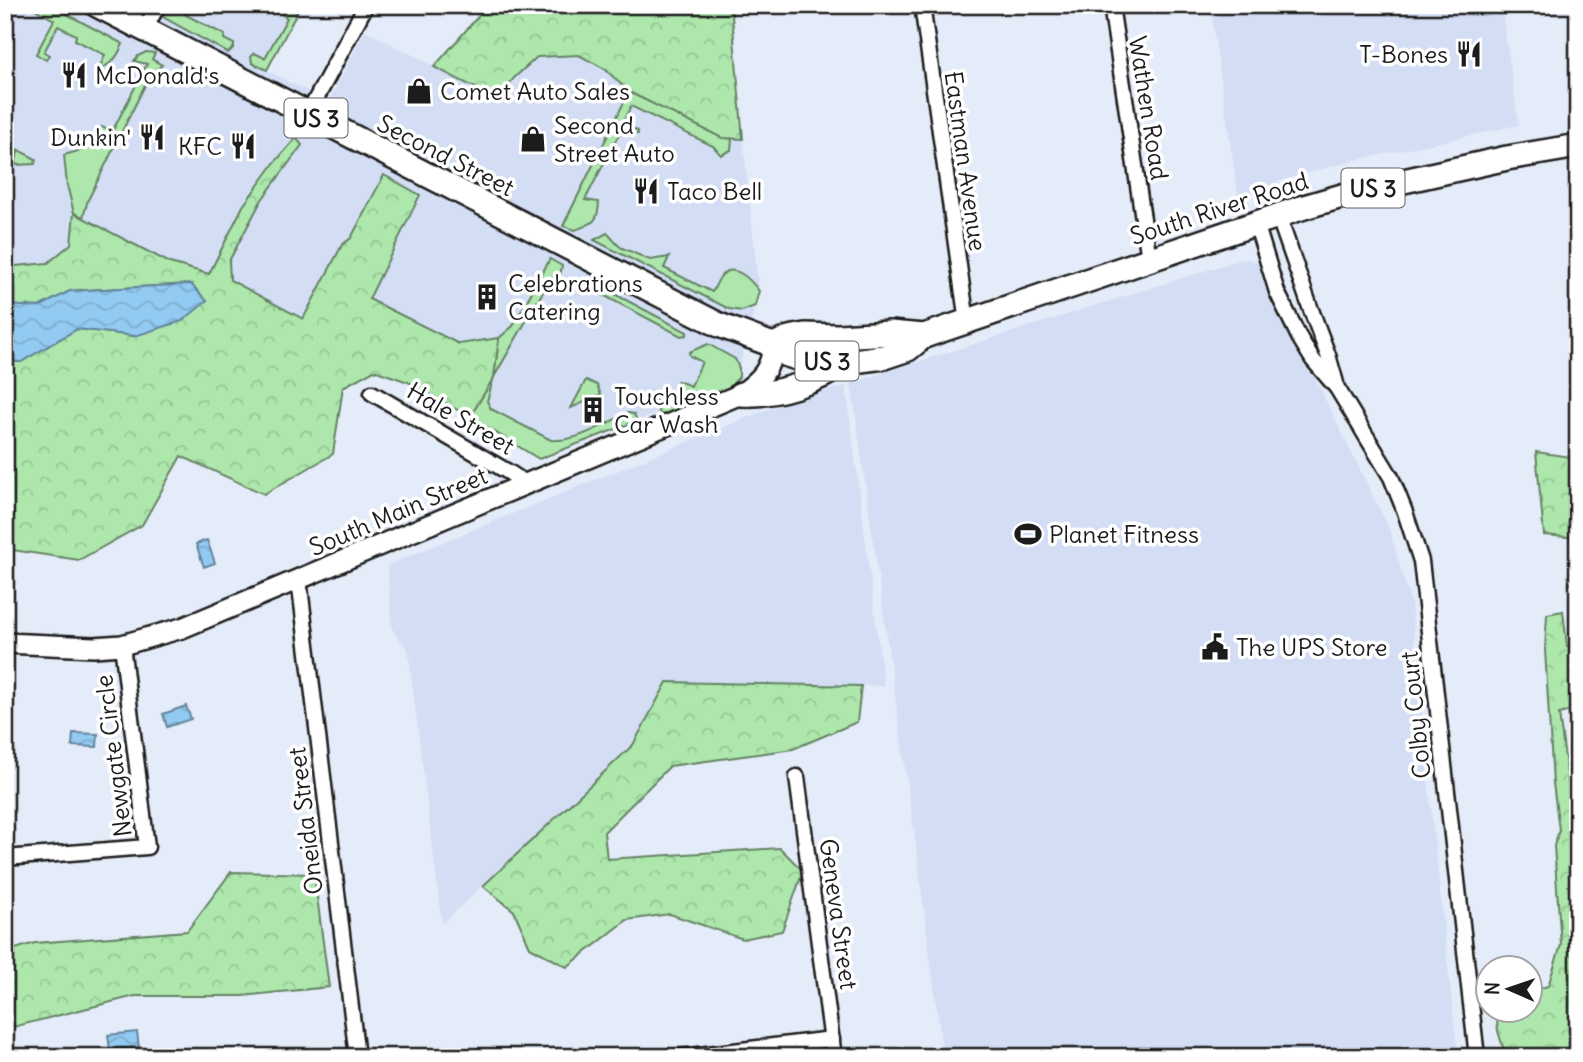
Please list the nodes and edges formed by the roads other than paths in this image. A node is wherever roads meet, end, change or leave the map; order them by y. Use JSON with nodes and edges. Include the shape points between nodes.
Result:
{"nodes":[{"id":1,"x":97,"y":5,"type":"edge"},
{"id":2,"x":158,"y":5,"type":"edge"},
{"id":3,"x":366,"y":5,"type":"edge"},
{"id":4,"x":922,"y":5,"type":"edge"},
{"id":5,"x":1111,"y":5,"type":"edge"},
{"id":6,"x":145,"y":31,"type":"junction"},
{"id":7,"x":308,"y":114,"type":"junction"},
{"id":8,"x":1578,"y":146,"type":"edge"},
{"id":9,"x":1278,"y":215,"type":"junction"},
{"id":10,"x":1256,"y":223,"type":"junction"},
{"id":11,"x":1149,"y":259,"type":"junction"},
{"id":12,"x":967,"y":322,"type":"junction"},
{"id":13,"x":924,"y":336,"type":"junction"},
{"id":14,"x":773,"y":345,"type":"junction"},
{"id":15,"x":845,"y":362,"type":"junction"},
{"id":16,"x":1337,"y":388,"type":"junction"},
{"id":17,"x":372,"y":393,"type":"dead end"},
{"id":18,"x":741,"y":394,"type":"junction"},
{"id":19,"x":527,"y":484,"type":"junction"},
{"id":20,"x":299,"y":579,"type":"junction"},
{"id":21,"x":5,"y":643,"type":"edge"},
{"id":22,"x":122,"y":645,"type":"junction"},
{"id":23,"x":797,"y":777,"type":"dead end"},
{"id":24,"x":5,"y":858,"type":"edge"},
{"id":25,"x":832,"y":1039,"type":"junction"},
{"id":26,"x":357,"y":1057,"type":"edge"},
{"id":27,"x":682,"y":1057,"type":"edge"},
{"id":28,"x":834,"y":1057,"type":"edge"},
{"id":29,"x":1477,"y":1057,"type":"edge"}],
"edges":[{"from":1,"to":6,"type":"main road","name":"Second Street","number":"US 3"},
{"from":2,"to":6,"type":"street"},
{"from":3,"to":7,"type":"street"},
{"from":4,"to":12,"type":"street","name":"Eastman Avenue"},
{"from":5,"to":11,"type":"street","name":"Wathen Road"},
{"from":6,"to":7,"type":"main road","name":"Second Street","number":"US 3"},
{"from":7,"to":14,"type":"main road","name":"Second Street","number":"US 3","via":[[719,325]]},
{"from":8,"to":9,"type":"main road","name":"South River Road","number":"US 3","via":[[1363,190]]},
{"from":9,"to":10,"type":"main road","name":"South River Road","number":"US 3"},
{"from":9,"to":16,"type":"street","name":"Colby Court"},
{"from":10,"to":11,"type":"main road","name":"South River Road","number":"US 3"},
{"from":10,"to":16,"type":"street","name":"Colby Court","via":[[1277,292],[1299,337]]},
{"from":11,"to":12,"type":"main road","name":"South River Road","number":"US 3"},
{"from":12,"to":13,"type":"main road","name":"South River Road","number":"US 3"},
{"from":13,"to":14,"type":"main road","name":"South River Road","number":"US 3","via":[[805,335]]},
{"from":13,"to":15,"type":"main road","name":"South River Road","number":"US 3","via":[[908,349],[884,357]]},
{"from":14,"to":15,"type":"main road","name":"South River Road","number":"US 3","via":[[796,359]]},
{"from":14,"to":18,"type":"main road","name":"South Main Street","via":[[767,370]]},
{"from":15,"to":18,"type":"main road","via":[[816,380]]},
{"from":16,"to":29,"type":"street","name":"Colby Court","via":[[1391,477],[1421,561]]},
{"from":17,"to":19,"type":"street","name":"Hale Street"},
{"from":18,"to":19,"type":"main road","name":"South Main Street"},
{"from":19,"to":20,"type":"main road","name":"South Main Street"},
{"from":20,"to":22,"type":"main road","name":"South Main Street","via":[[182,628]]},
{"from":20,"to":26,"type":"street","name":"Oneida Street"},
{"from":21,"to":22,"type":"main road","name":"South Main Street"},
{"from":22,"to":24,"type":"street","name":"Newgate Circle","via":[[147,847]]},
{"from":23,"to":25,"type":"street","name":"Geneva Street"},
{"from":25,"to":27,"type":"street"},
{"from":25,"to":28,"type":"street","name":"Geneva Street"}]}
